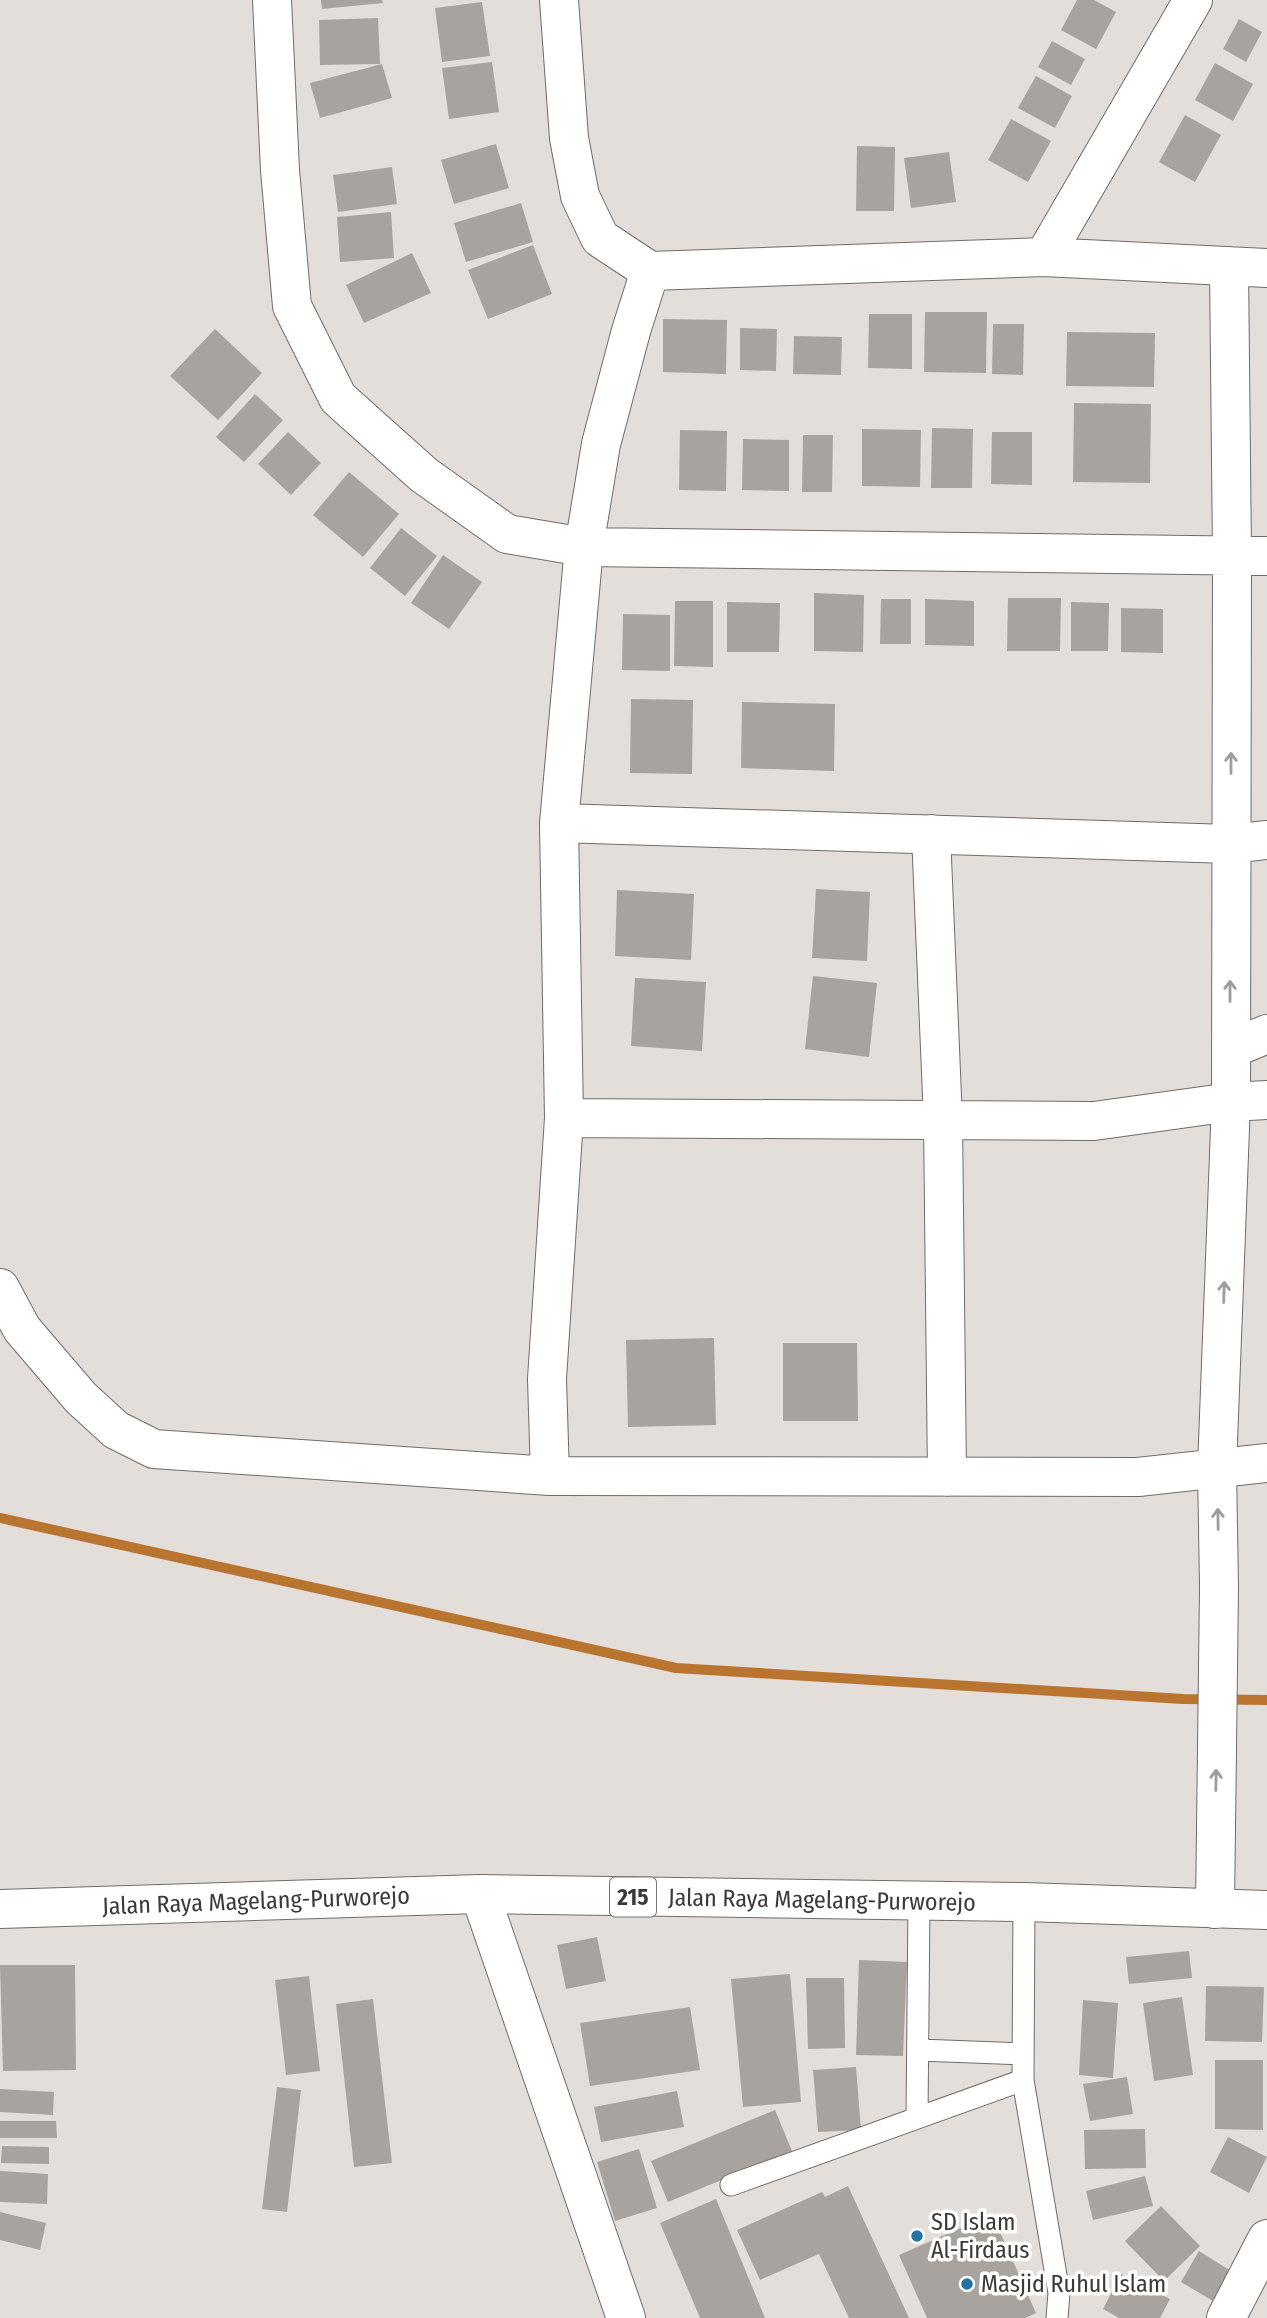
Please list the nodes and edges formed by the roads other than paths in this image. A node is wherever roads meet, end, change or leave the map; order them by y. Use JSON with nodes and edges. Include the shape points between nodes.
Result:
{"nodes":[{"id":1,"x":272,"y":0,"type":"edge"},
{"id":2,"x":559,"y":0,"type":"edge"},
{"id":3,"x":1193,"y":0,"type":"edge"},
{"id":4,"x":1044,"y":257,"type":"junction"},
{"id":5,"x":1229,"y":266,"type":"junction"},
{"id":6,"x":1267,"y":268,"type":"edge"},
{"id":7,"x":650,"y":271,"type":"junction"},
{"id":8,"x":584,"y":547,"type":"junction"},
{"id":9,"x":1249,"y":556,"type":"edge"},
{"id":10,"x":559,"y":823,"type":"junction"},
{"id":11,"x":932,"y":834,"type":"junction"},
{"id":12,"x":1249,"y":842,"type":"edge"},
{"id":13,"x":1267,"y":1034,"type":"edge"},
{"id":14,"x":1231,"y":1049,"type":"junction"},
{"id":15,"x":1249,"y":1101,"type":"edge"},
{"id":16,"x":564,"y":1118,"type":"junction"},
{"id":17,"x":943,"y":1120,"type":"junction"},
{"id":18,"x":0,"y":1288,"type":"edge"},
{"id":19,"x":1267,"y":1463,"type":"edge"},
{"id":20,"x":1217,"y":1468,"type":"junction"},
{"id":21,"x":550,"y":1476,"type":"junction"},
{"id":22,"x":947,"y":1476,"type":"junction"},
{"id":23,"x":480,"y":1894,"type":"junction"},
{"id":24,"x":919,"y":1902,"type":"junction"},
{"id":25,"x":1024,"y":1902,"type":"junction"},
{"id":26,"x":0,"y":1909,"type":"edge"},
{"id":27,"x":1215,"y":1909,"type":"junction"},
{"id":28,"x":1267,"y":1910,"type":"edge"},
{"id":29,"x":919,"y":2050,"type":"junction"},
{"id":30,"x":1023,"y":2054,"type":"junction"},
{"id":31,"x":1023,"y":2080,"type":"junction"},
{"id":32,"x":917,"y":2118,"type":"junction"},
{"id":33,"x":731,"y":2185,"type":"dead end"},
{"id":34,"x":1267,"y":2239,"type":"edge"},
{"id":35,"x":626,"y":2318,"type":"edge"},
{"id":36,"x":1057,"y":2318,"type":"edge"},
{"id":37,"x":1226,"y":2318,"type":"edge"}],
"edges":[{"from":1,"to":8,"type":"street","via":[[292,306],[338,398],[424,475],[507,534]]},
{"from":2,"to":7,"type":"street","via":[[569,138],[580,196],[600,237]]},
{"from":3,"to":4,"type":"street"},
{"from":4,"to":5,"type":"street"},
{"from":4,"to":7,"type":"street"},
{"from":5,"to":6,"type":"street"},
{"from":5,"to":9,"type":"street"},
{"from":7,"to":8,"type":"street","via":[[601,444]]},
{"from":8,"to":9,"type":"street"},
{"from":8,"to":10,"type":"street"},
{"from":12,"to":9,"type":"street","one_way":true},
{"from":10,"to":11,"type":"street"},
{"from":10,"to":16,"type":"street"},
{"from":11,"to":12,"type":"street"},
{"from":11,"to":17,"type":"street"},
{"from":14,"to":12,"type":"street","one_way":true},
{"from":13,"to":14,"type":"street"},
{"from":14,"to":15,"type":"street"},
{"from":15,"to":17,"type":"street","via":[[1094,1121]]},
{"from":20,"to":15,"type":"street","one_way":true},
{"from":16,"to":17,"type":"street"},
{"from":16,"to":21,"type":"street","via":[[547,1379]]},
{"from":17,"to":22,"type":"street"},
{"from":18,"to":21,"type":"street","via":[[22,1329],[81,1398],[117,1430],[154,1449]]},
{"from":19,"to":20,"type":"street"},
{"from":20,"to":22,"type":"street","via":[[1138,1477]]},
{"from":27,"to":20,"type":"street","one_way":true},
{"from":21,"to":22,"type":"street"},
{"from":23,"to":24,"type":"street","name":"Jalan Raya Magelang-Purworejo","number":"215"},
{"from":23,"to":26,"type":"street","name":"Jalan Raya Magelang-Purworejo","number":"215"},
{"from":23,"to":35,"type":"street"},
{"from":24,"to":25,"type":"street","name":"Jalan Raya Magelang-Purworejo","number":"215"},
{"from":24,"to":29,"type":"lane"},
{"from":25,"to":27,"type":"street","name":"Jalan Raya Magelang-Purworejo","number":"215"},
{"from":25,"to":30,"type":"lane"},
{"from":27,"to":28,"type":"street","name":"Jalan Raya Magelang-Purworejo","number":"215"},
{"from":29,"to":30,"type":"lane"},
{"from":29,"to":32,"type":"lane"},
{"from":30,"to":31,"type":"lane"},
{"from":31,"to":32,"type":"lane"},
{"from":31,"to":36,"type":"lane","via":[[1059,2294]]},
{"from":32,"to":33,"type":"lane"},
{"from":34,"to":37,"type":"street"}]}
